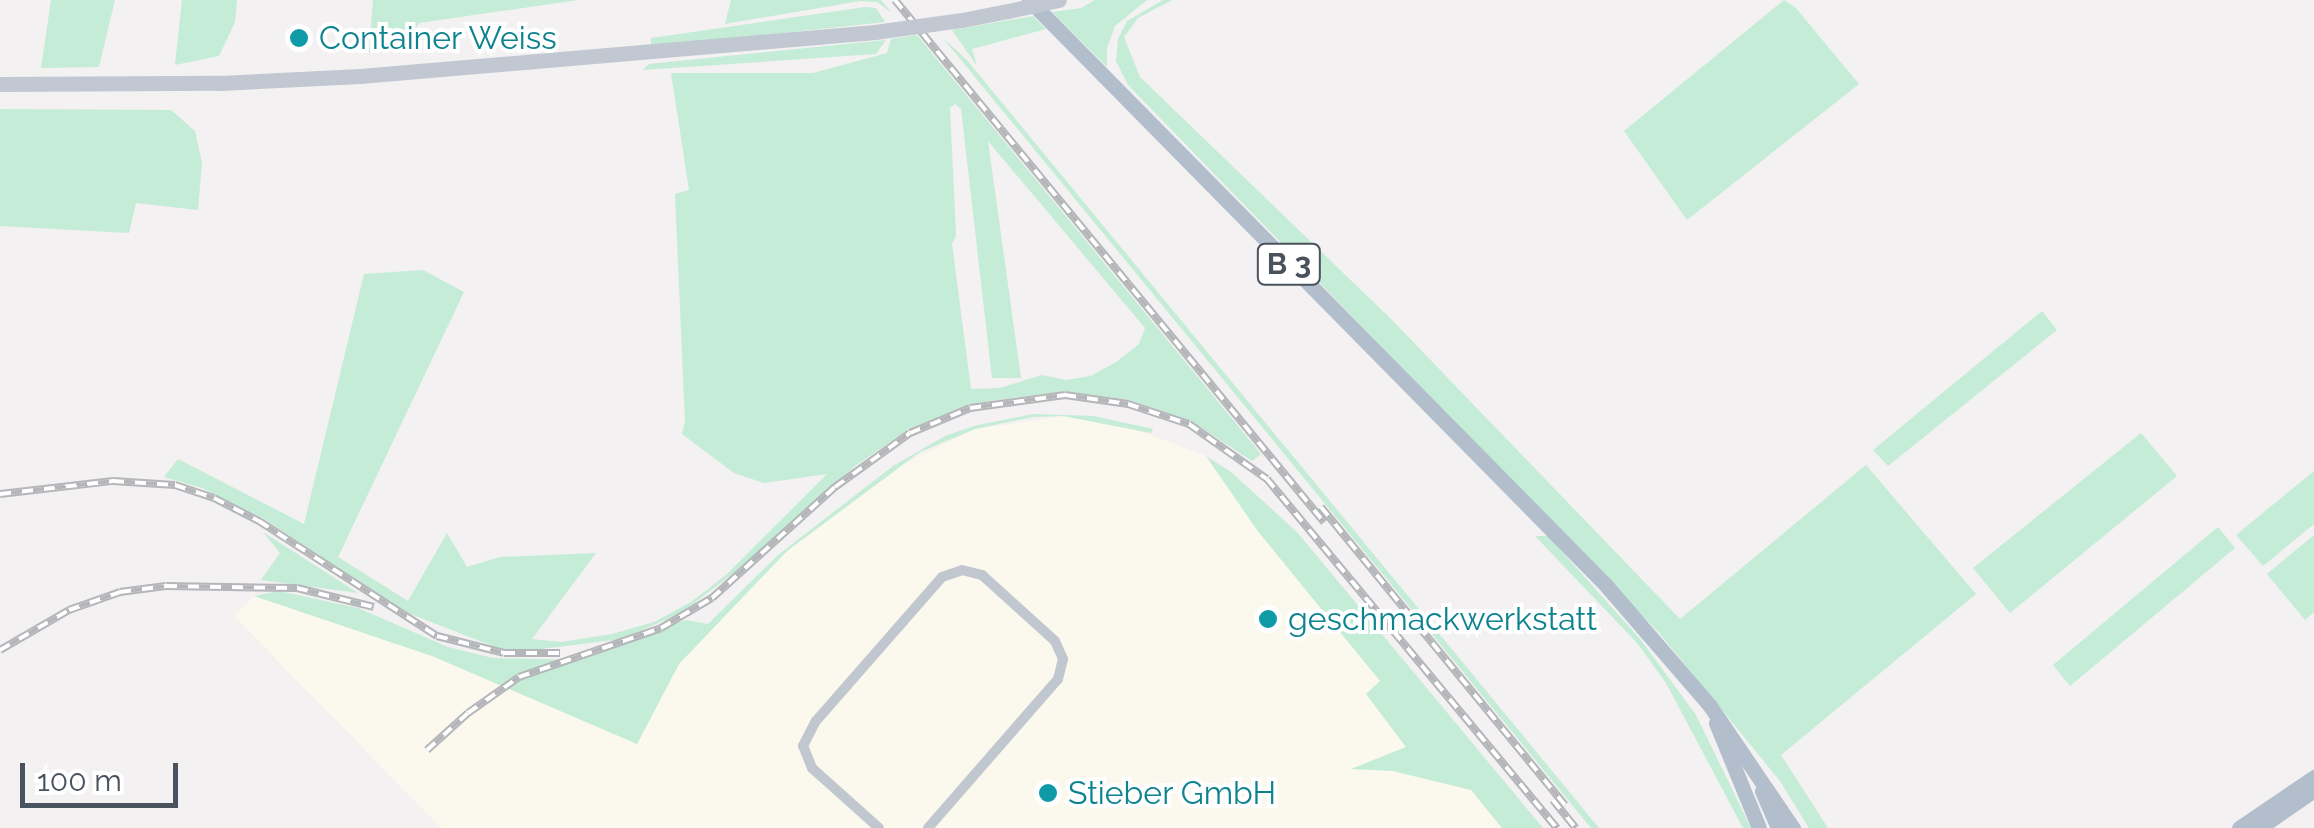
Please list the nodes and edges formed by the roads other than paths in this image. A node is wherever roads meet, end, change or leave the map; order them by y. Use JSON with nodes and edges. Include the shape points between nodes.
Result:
{"nodes":[{"id":1,"x":1029,"y":0,"type":"edge"},
{"id":2,"x":1059,"y":0,"type":"edge"},
{"id":3,"x":0,"y":84,"type":"edge"},
{"id":4,"x":1710,"y":706,"type":"junction"},
{"id":5,"x":1750,"y":764,"type":"junction"},
{"id":6,"x":2314,"y":777,"type":"edge"},
{"id":7,"x":2314,"y":793,"type":"edge"},
{"id":8,"x":879,"y":828,"type":"edge"},
{"id":9,"x":928,"y":828,"type":"edge"},
{"id":10,"x":1759,"y":828,"type":"edge"},
{"id":11,"x":1778,"y":828,"type":"edge"},
{"id":12,"x":1793,"y":828,"type":"edge"},
{"id":13,"x":2239,"y":828,"type":"edge"},
{"id":14,"x":2259,"y":828,"type":"edge"},
{"id":15,"x":2270,"y":828,"type":"edge"}],
"edges":[{"from":1,"to":4,"type":"main road","number":"B 3","via":[[1590,569]]},
{"from":2,"to":3,"type":"main road","bridge":true,"via":[[875,32],[588,60],[360,76]]},
{"from":4,"to":5,"type":"main road","number":"B 3"},
{"from":4,"to":10,"type":"main road","number":"B 3"},
{"from":5,"to":11,"type":"main road","number":"B 3"},
{"from":5,"to":12,"type":"main road","number":"B 3"},
{"from":6,"to":13,"type":"main road"},
{"from":7,"to":14,"type":"main road"},
{"from":7,"to":15,"type":"main road"},
{"from":8,"to":9,"type":"street","via":[[812,768],[803,746],[816,721],[942,577],[962,570],[982,575],[1054,642],[1062,660],[1058,678]]}]}
